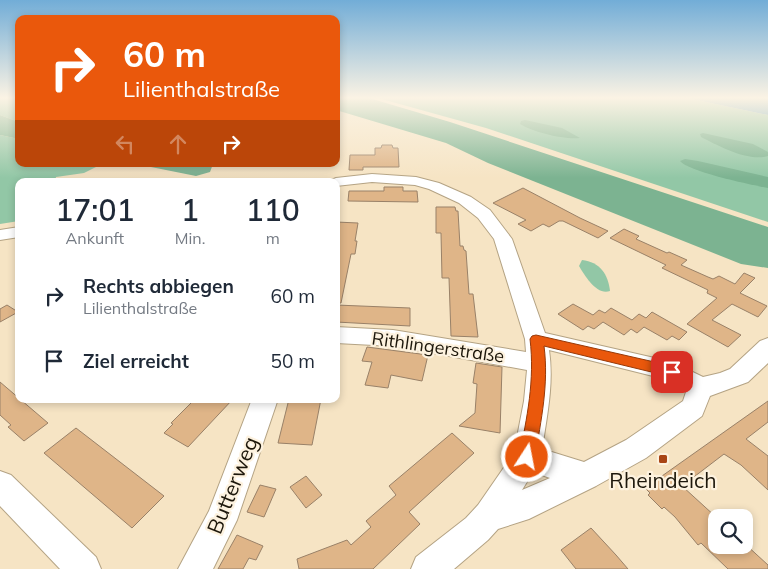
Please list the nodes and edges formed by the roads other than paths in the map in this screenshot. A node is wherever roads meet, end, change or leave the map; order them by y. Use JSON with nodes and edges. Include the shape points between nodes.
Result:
{"nodes":[{"id":1,"x":340,"y":182,"type":"edge"},
{"id":2,"x":15,"y":233,"type":"edge"},
{"id":3,"x":0,"y":235,"type":"edge"},
{"id":4,"x":340,"y":335,"type":"edge"},
{"id":5,"x":768,"y":347,"type":"edge"},
{"id":6,"x":538,"y":351,"type":"junction"},
{"id":7,"x":700,"y":388,"type":"junction"},
{"id":8,"x":264,"y":403,"type":"edge"},
{"id":9,"x":527,"y":457,"type":"junction"},
{"id":10,"x":586,"y":476,"type":"junction"},
{"id":11,"x":0,"y":486,"type":"edge"},
{"id":12,"x":489,"y":516,"type":"junction"},
{"id":13,"x":84,"y":569,"type":"edge"},
{"id":14,"x":194,"y":569,"type":"edge"},
{"id":15,"x":428,"y":569,"type":"edge"}],
"edges":[{"from":1,"to":6,"type":"street","via":[[372,178],[416,181],[465,200],[484,214],[503,239]]},
{"from":2,"to":3,"type":"street"},
{"from":4,"to":6,"type":"street","name":"Rithlingerstraße"},
{"from":5,"to":7,"type":"street","via":[[750,368],[727,383]]},
{"from":6,"to":7,"type":"street","name":"Rithlingerstraße","via":[[672,372]]},
{"from":6,"to":9,"type":"street","via":[[537,401]]},
{"from":7,"to":10,"type":"street","via":[[693,408],[636,449]]},
{"from":8,"to":14,"type":"street","name":"Butterweg","via":[[221,520]]},
{"from":9,"to":10,"type":"street"},
{"from":9,"to":12,"type":"street"},
{"from":10,"to":12,"type":"street","via":[[518,508]]},
{"from":11,"to":13,"type":"street"},
{"from":12,"to":15,"type":"street"}]}
